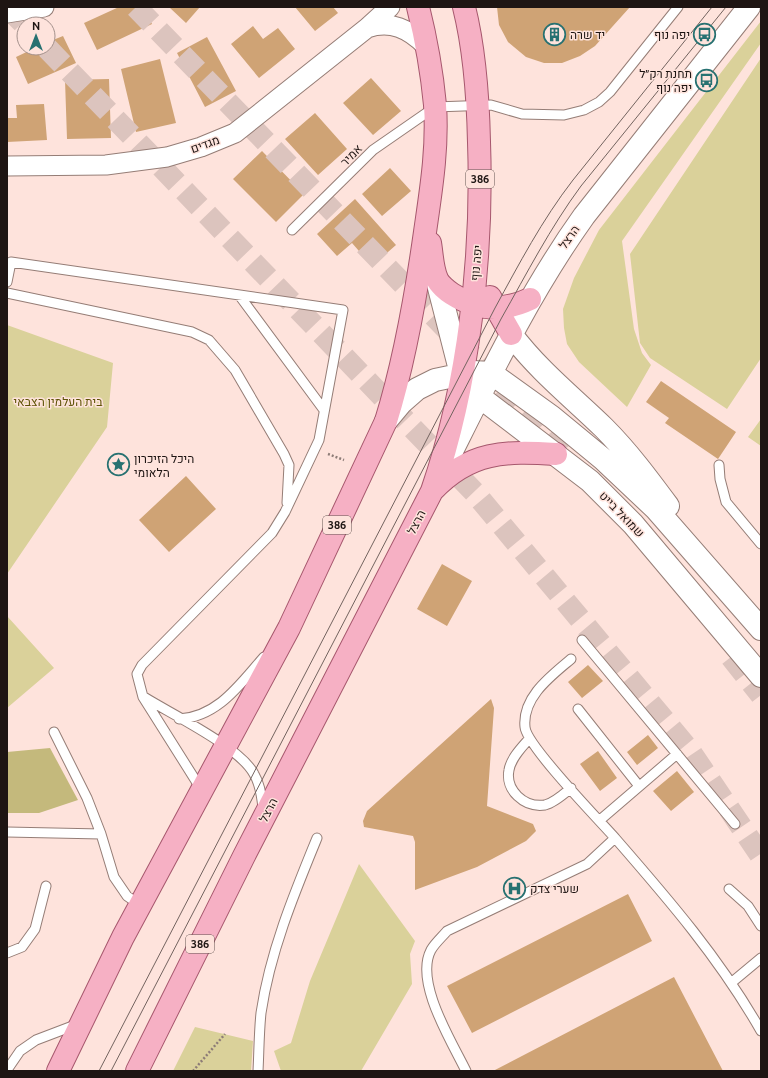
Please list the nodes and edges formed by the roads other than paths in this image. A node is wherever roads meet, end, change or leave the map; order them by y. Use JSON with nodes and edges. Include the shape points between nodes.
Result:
{"nodes":[{"id":1,"x":44,"y":7,"type":"edge"},
{"id":2,"x":390,"y":7,"type":"edge"},
{"id":3,"x":418,"y":7,"type":"edge"},
{"id":4,"x":464,"y":7,"type":"edge"},
{"id":5,"x":678,"y":7,"type":"edge"},
{"id":6,"x":749,"y":7,"type":"edge"},
{"id":7,"x":7,"y":13,"type":"edge"},
{"id":8,"x":367,"y":28,"type":"junction"},
{"id":9,"x":426,"y":46,"type":"junction"},
{"id":10,"x":478,"y":105,"type":"junction"},
{"id":11,"x":435,"y":107,"type":"junction"},
{"id":12,"x":7,"y":166,"type":"edge"},
{"id":13,"x":427,"y":220,"type":"junction"},
{"id":14,"x":292,"y":230,"type":"dead end"},
{"id":15,"x":477,"y":253,"type":"junction"},
{"id":16,"x":8,"y":276,"type":"edge"},
{"id":17,"x":437,"y":280,"type":"junction"},
{"id":18,"x":7,"y":293,"type":"edge"},
{"id":19,"x":239,"y":295,"type":"junction"},
{"id":20,"x":530,"y":299,"type":"junction"},
{"id":21,"x":471,"y":304,"type":"junction"},
{"id":22,"x":495,"y":308,"type":"junction"},
{"id":23,"x":512,"y":334,"type":"junction"},
{"id":24,"x":491,"y":373,"type":"junction"},
{"id":25,"x":461,"y":374,"type":"junction"},
{"id":26,"x":479,"y":398,"type":"junction"},
{"id":27,"x":324,"y":410,"type":"junction"},
{"id":28,"x":386,"y":421,"type":"junction"},
{"id":29,"x":556,"y":454,"type":"junction"},
{"id":30,"x":719,"y":466,"type":"dead end"},
{"id":31,"x":432,"y":491,"type":"junction"},
{"id":32,"x":285,"y":512,"type":"junction"},
{"id":33,"x":761,"y":544,"type":"edge"},
{"id":34,"x":726,"y":589,"type":"junction"},
{"id":35,"x":289,"y":628,"type":"junction"},
{"id":36,"x":761,"y":629,"type":"edge"},
{"id":37,"x":582,"y":640,"type":"dead end"},
{"id":38,"x":571,"y":659,"type":"dead end"},
{"id":39,"x":761,"y":676,"type":"edge"},
{"id":40,"x":143,"y":696,"type":"junction"},
{"id":41,"x":578,"y":709,"type":"dead end"},
{"id":42,"x":179,"y":719,"type":"junction"},
{"id":43,"x":54,"y":732,"type":"dead end"},
{"id":44,"x":529,"y":739,"type":"junction"},
{"id":45,"x":225,"y":746,"type":"junction"},
{"id":46,"x":677,"y":754,"type":"junction"},
{"id":47,"x":639,"y":786,"type":"junction"},
{"id":48,"x":571,"y":788,"type":"junction"},
{"id":49,"x":201,"y":790,"type":"junction"},
{"id":50,"x":264,"y":817,"type":"junction"},
{"id":51,"x":600,"y":820,"type":"junction"},
{"id":52,"x":735,"y":824,"type":"dead end"},
{"id":53,"x":7,"y":832,"type":"edge"},
{"id":54,"x":101,"y":834,"type":"junction"},
{"id":55,"x":317,"y":838,"type":"dead end"},
{"id":56,"x":615,"y":838,"type":"junction"},
{"id":57,"x":46,"y":886,"type":"dead end"},
{"id":58,"x":729,"y":889,"type":"dead end"},
{"id":59,"x":140,"y":905,"type":"junction"},
{"id":60,"x":748,"y":906,"type":"junction"},
{"id":61,"x":761,"y":912,"type":"edge"},
{"id":62,"x":761,"y":926,"type":"edge"},
{"id":63,"x":7,"y":953,"type":"edge"},
{"id":64,"x":761,"y":958,"type":"edge"},
{"id":65,"x":731,"y":983,"type":"junction"},
{"id":66,"x":81,"y":1023,"type":"junction"},
{"id":67,"x":761,"y":1031,"type":"edge"},
{"id":68,"x":7,"y":1070,"type":"edge"},
{"id":69,"x":58,"y":1071,"type":"edge"},
{"id":70,"x":137,"y":1071,"type":"edge"},
{"id":71,"x":258,"y":1071,"type":"edge"},
{"id":72,"x":466,"y":1071,"type":"edge"}],
"edges":[{"from":1,"to":7,"type":"street"},
{"from":2,"to":8,"type":"street","name":"מגדים"},
{"from":3,"to":9,"type":"main road","number":"386"},
{"from":4,"to":10,"type":"main road","name":"יפה נוף","number":"386","via":[[473,50]]},
{"from":5,"to":10,"type":"lane","via":[[610,92],[584,110],[564,115],[543,116],[522,114],[491,105]]},
{"from":6,"to":20,"type":"street","name":"הרצל","via":[[584,216]]},
{"from":8,"to":9,"type":"street","via":[[377,25],[397,26],[413,34]]},
{"from":8,"to":12,"type":"street","name":"מגדים","via":[[235,133],[201,147],[167,157],[106,165]]},
{"from":9,"to":11,"type":"main road","number":"386"},
{"from":10,"to":11,"type":"lane"},
{"from":10,"to":15,"type":"main road","name":"יפה נוף","number":"386","via":[[480,177]]},
{"from":11,"to":13,"type":"main road","number":"386","via":[[435,159]]},
{"from":11,"to":14,"type":"lane","name":"אמיר","via":[[373,150]]},
{"from":13,"to":17,"type":"main road"},
{"from":13,"to":28,"type":"main road","number":"386","via":[[407,339]]},
{"from":15,"to":21,"type":"main road","name":"יפה נוף","number":"386"},
{"from":15,"to":22,"type":"main road"},
{"from":16,"to":19,"type":"lane","via":[[11,262]]},
{"from":17,"to":21,"type":"main road","via":[[449,292]]},
{"from":17,"to":25,"type":"street","name":"שמואל בייט"},
{"from":18,"to":32,"type":"lane","via":[[192,332],[209,340],[235,370],[284,454],[289,466]]},
{"from":19,"to":27,"type":"lane"},
{"from":19,"to":27,"type":"lane","via":[[343,310]]},
{"from":20,"to":22,"type":"main road","via":[[519,304]]},
{"from":20,"to":23,"type":"street","name":"הרצל"},
{"from":21,"to":22,"type":"main road"},
{"from":21,"to":25,"type":"main road","name":"יפה נוף","number":"386"},
{"from":22,"to":23,"type":"main road"},
{"from":23,"to":24,"type":"street","name":"הרצל"},
{"from":23,"to":34,"type":"street","via":[[549,377],[604,428],[632,459]]},
{"from":24,"to":25,"type":"street"},
{"from":24,"to":26,"type":"street","name":"הרצל"},
{"from":24,"to":34,"type":"street","via":[[552,417],[602,459],[656,509]]},
{"from":25,"to":26,"type":"street","name":"שמואל בייט"},
{"from":25,"to":28,"type":"street","via":[[435,380],[417,389]]},
{"from":25,"to":31,"type":"main road","name":"יפה נוף","number":"386","via":[[449,438]]},
{"from":26,"to":29,"type":"street","name":"שמואל בייט"},
{"from":26,"to":31,"type":"street","name":"הרצל"},
{"from":27,"to":32,"type":"lane","via":[[319,440]]},
{"from":28,"to":35,"type":"main road","number":"386"},
{"from":29,"to":31,"type":"main road","via":[[521,452],[477,459],[460,466]]},
{"from":29,"to":39,"type":"street","name":"שמואל בייט","via":[[590,480],[633,524]]},
{"from":30,"to":33,"type":"lane","via":[[726,502]]},
{"from":31,"to":50,"type":"main road","name":"הרצל","number":"386"},
{"from":32,"to":40,"type":"lane","via":[[272,533],[142,665],[137,674]]},
{"from":34,"to":36,"type":"street"},
{"from":35,"to":42,"type":"lane","via":[[238,687],[218,705],[203,714]]},
{"from":35,"to":45,"type":"main road","number":"386"},
{"from":37,"to":46,"type":"lane"},
{"from":38,"to":44,"type":"lane","via":[[541,684],[534,695],[526,717],[525,728]]},
{"from":40,"to":42,"type":"lane"},
{"from":40,"to":49,"type":"lane"},
{"from":41,"to":47,"type":"lane"},
{"from":42,"to":45,"type":"lane"},
{"from":43,"to":54,"type":"lane","via":[[87,798]]},
{"from":44,"to":48,"type":"lane"},
{"from":44,"to":48,"type":"lane","via":[[519,750],[509,770],[513,792],[519,799],[530,804],[545,804]]},
{"from":45,"to":49,"type":"main road","number":"386"},
{"from":45,"to":50,"type":"lane","via":[[243,760],[254,773],[262,798]]},
{"from":46,"to":47,"type":"lane"},
{"from":46,"to":52,"type":"lane"},
{"from":47,"to":51,"type":"lane"},
{"from":48,"to":51,"type":"lane"},
{"from":49,"to":59,"type":"main road","number":"386"},
{"from":50,"to":70,"type":"main road","name":"הרצל","number":"386"},
{"from":51,"to":56,"type":"lane"},
{"from":53,"to":54,"type":"lane"},
{"from":54,"to":59,"type":"lane","via":[[114,878],[127,896]]},
{"from":55,"to":71,"type":"lane","via":[[281,929],[270,971],[261,1013]]},
{"from":56,"to":65,"type":"lane","via":[[699,937]]},
{"from":56,"to":72,"type":"lane","via":[[587,864],[447,931],[431,950],[426,971],[432,1000]]},
{"from":57,"to":63,"type":"lane","via":[[35,929],[22,947]]},
{"from":58,"to":60,"type":"lane"},
{"from":59,"to":66,"type":"main road","number":"386"},
{"from":60,"to":61,"type":"lane"},
{"from":60,"to":62,"type":"lane"},
{"from":64,"to":65,"type":"lane"},
{"from":65,"to":67,"type":"lane"},
{"from":66,"to":68,"type":"lane","via":[[36,1040],[20,1051]]},
{"from":66,"to":69,"type":"main road","number":"386"}]}
